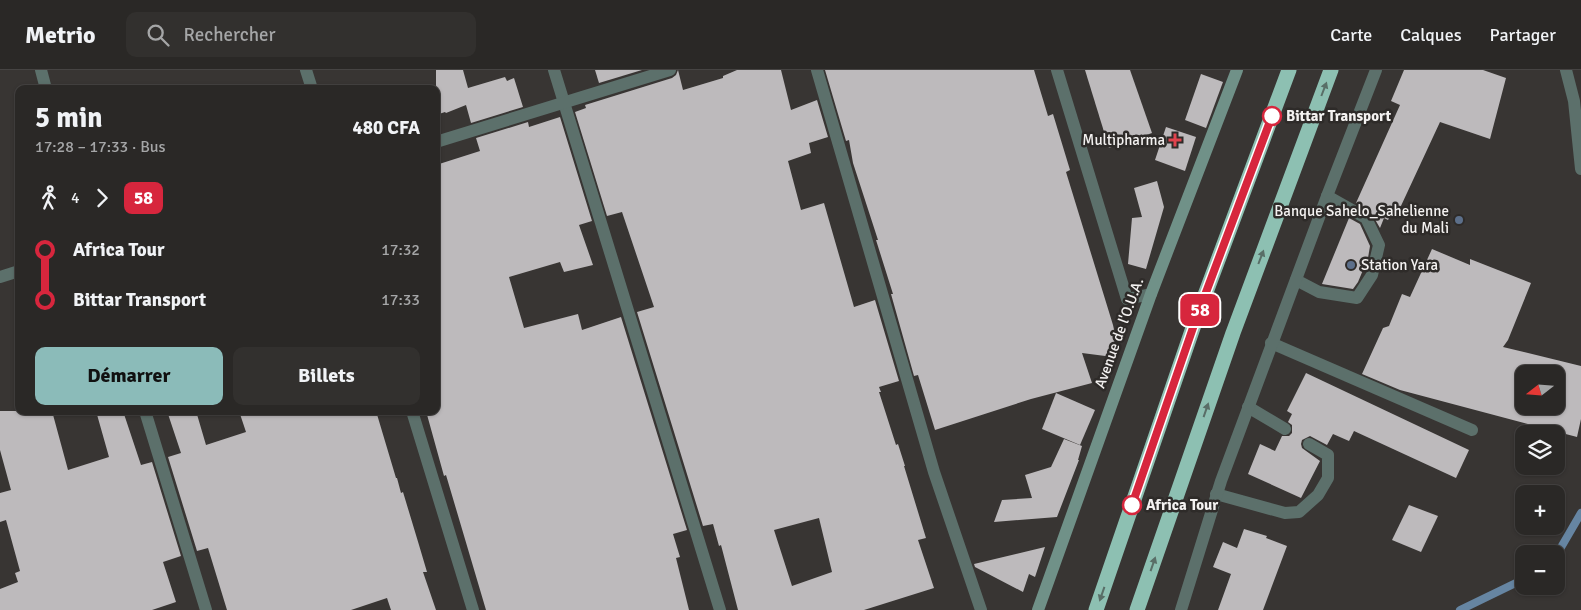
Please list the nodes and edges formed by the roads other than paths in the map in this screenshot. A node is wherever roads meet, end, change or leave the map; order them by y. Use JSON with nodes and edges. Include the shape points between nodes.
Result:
{"nodes":[{"id":1,"x":41,"y":70,"type":"edge"},
{"id":2,"x":306,"y":70,"type":"edge"},
{"id":3,"x":554,"y":70,"type":"edge"},
{"id":4,"x":670,"y":70,"type":"edge"},
{"id":5,"x":817,"y":70,"type":"edge"},
{"id":6,"x":1057,"y":70,"type":"edge"},
{"id":7,"x":1238,"y":70,"type":"edge"},
{"id":8,"x":1289,"y":70,"type":"edge"},
{"id":9,"x":1331,"y":70,"type":"edge"},
{"id":10,"x":1376,"y":70,"type":"edge"},
{"id":11,"x":1566,"y":70,"type":"edge"},
{"id":12,"x":45,"y":85,"type":"edge"},
{"id":13,"x":311,"y":85,"type":"edge"},
{"id":14,"x":564,"y":103,"type":"junction"},
{"id":15,"x":440,"y":141,"type":"edge"},
{"id":16,"x":1581,"y":169,"type":"edge"},
{"id":17,"x":1327,"y":196,"type":"junction"},
{"id":18,"x":15,"y":272,"type":"edge"},
{"id":19,"x":0,"y":277,"type":"edge"},
{"id":20,"x":1296,"y":280,"type":"junction"},
{"id":21,"x":1151,"y":294,"type":"junction"},
{"id":22,"x":1271,"y":343,"type":"junction"},
{"id":23,"x":1248,"y":407,"type":"junction"},
{"id":24,"x":146,"y":415,"type":"edge"},
{"id":25,"x":413,"y":415,"type":"edge"},
{"id":26,"x":1285,"y":429,"type":"dead end"},
{"id":27,"x":1472,"y":430,"type":"dead end"},
{"id":28,"x":1309,"y":444,"type":"dead end"},
{"id":29,"x":1216,"y":494,"type":"junction"},
{"id":30,"x":206,"y":610,"type":"edge"},
{"id":31,"x":473,"y":610,"type":"edge"},
{"id":32,"x":720,"y":610,"type":"edge"},
{"id":33,"x":981,"y":610,"type":"edge"},
{"id":34,"x":1038,"y":610,"type":"edge"},
{"id":35,"x":1096,"y":610,"type":"edge"},
{"id":36,"x":1137,"y":610,"type":"edge"},
{"id":37,"x":1180,"y":610,"type":"edge"}],
"edges":[{"from":1,"to":12,"type":"street"},
{"from":2,"to":13,"type":"street"},
{"from":3,"to":14,"type":"street"},
{"from":4,"to":14,"type":"street"},
{"from":5,"to":33,"type":"street","via":[[934,472]]},
{"from":6,"to":21,"type":"street","via":[[1127,299]]},
{"from":7,"to":21,"type":"street","name":"Avenue de l'O.U.A."},
{"from":8,"to":35,"type":"highway","one_way":true,"via":[[1196,319]]},
{"from":36,"to":9,"type":"highway","one_way":true,"via":[[1233,333]]},
{"from":10,"to":17,"type":"street"},
{"from":11,"to":16,"type":"street","via":[[1574,101]]},
{"from":14,"to":15,"type":"street"},
{"from":14,"to":32,"type":"street"},
{"from":17,"to":20,"type":"street"},
{"from":17,"to":20,"type":"street","via":[[1366,218],[1379,245],[1372,276],[1358,298],[1319,292]]},
{"from":18,"to":19,"type":"street"},
{"from":20,"to":22,"type":"street"},
{"from":21,"to":34,"type":"street","name":"Avenue de l'O.U.A."},
{"from":22,"to":23,"type":"street"},
{"from":22,"to":27,"type":"street"},
{"from":23,"to":26,"type":"street"},
{"from":23,"to":29,"type":"street"},
{"from":24,"to":30,"type":"street"},
{"from":25,"to":31,"type":"street"},
{"from":28,"to":29,"type":"street","via":[[1328,455],[1328,478],[1318,495],[1299,512],[1284,513]]},
{"from":29,"to":37,"type":"street"}]}
